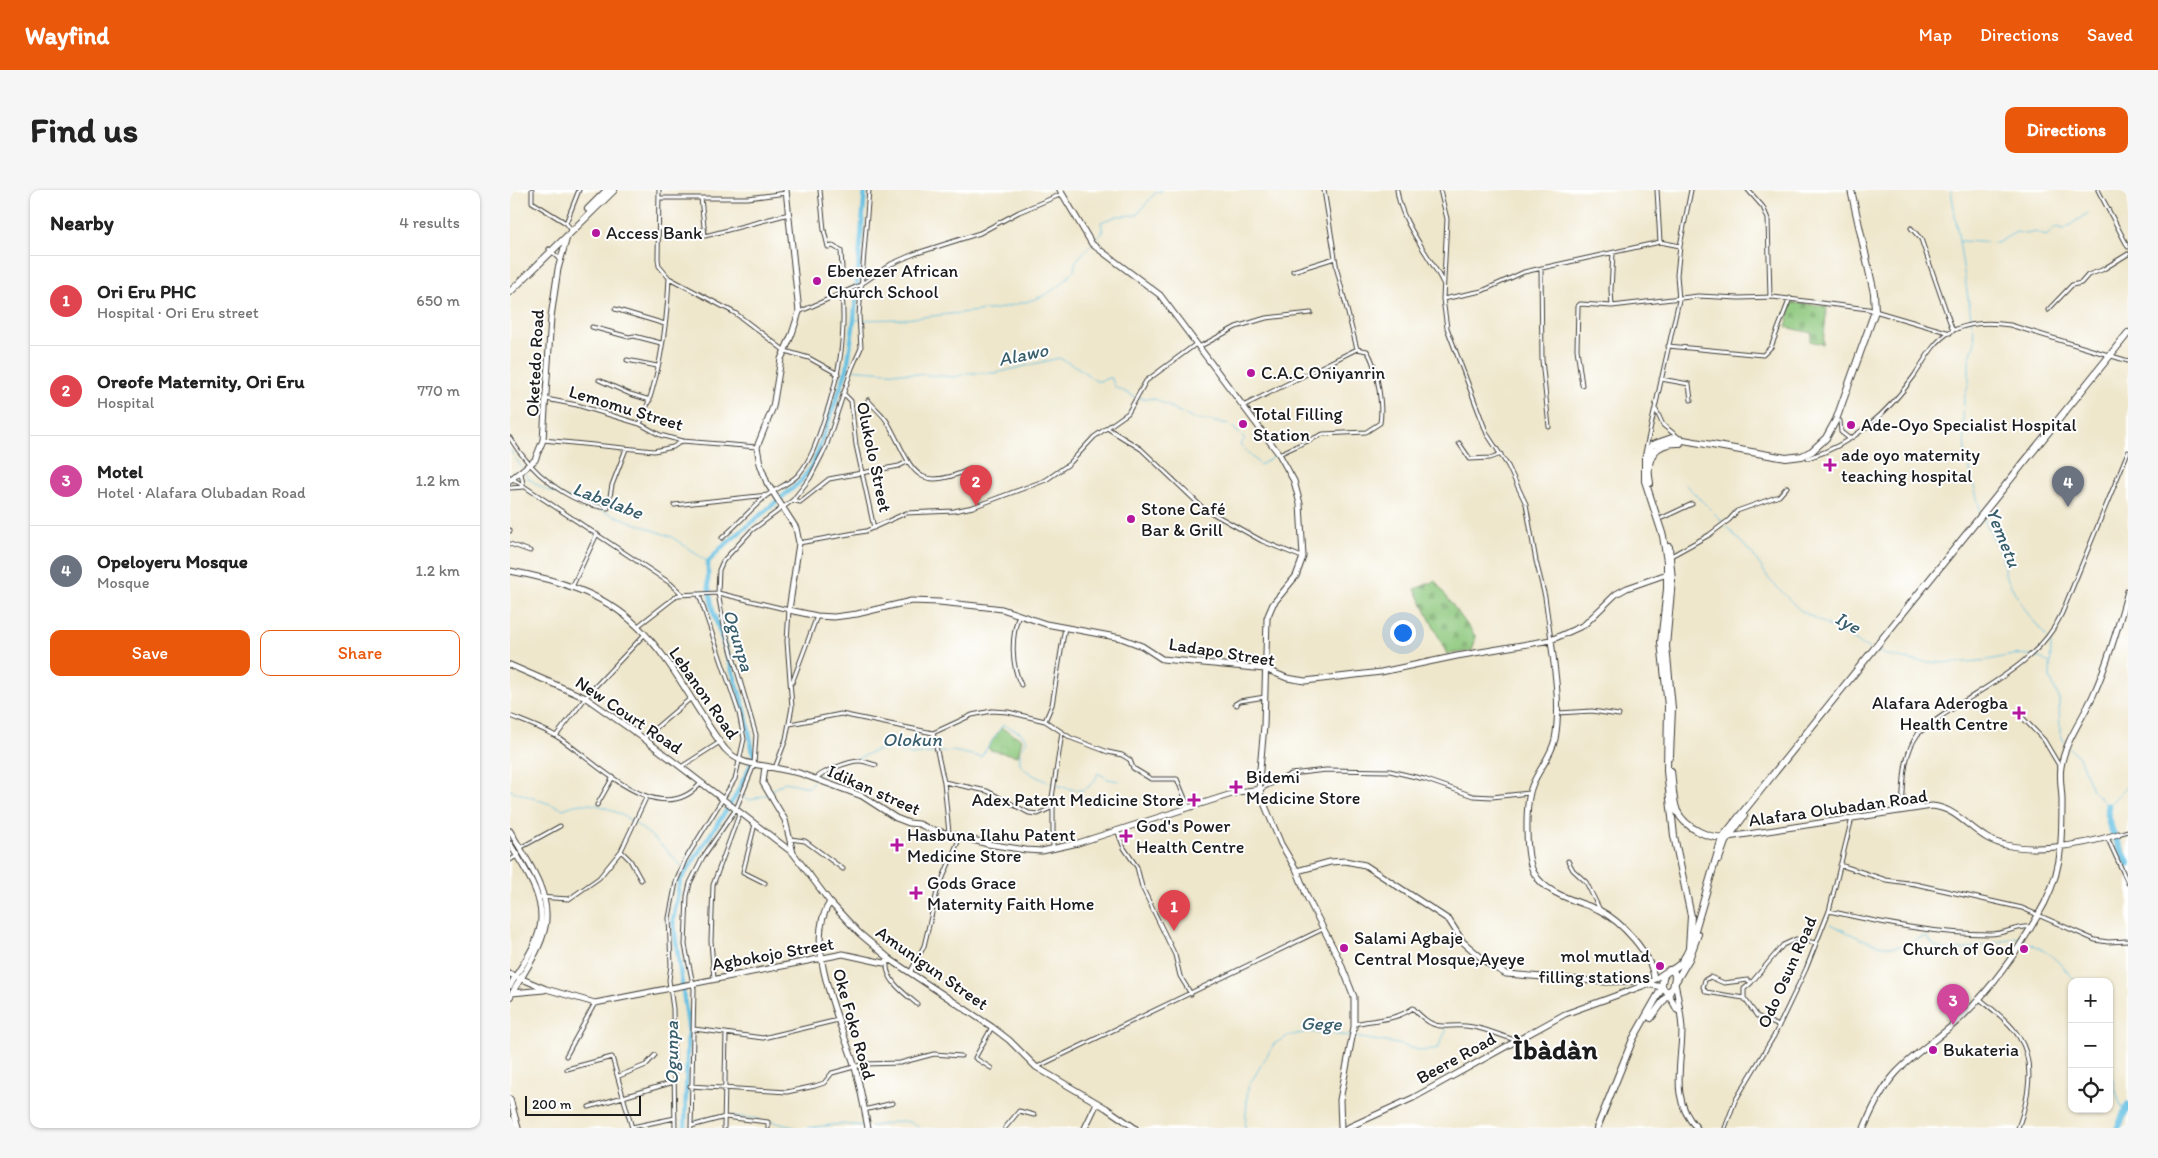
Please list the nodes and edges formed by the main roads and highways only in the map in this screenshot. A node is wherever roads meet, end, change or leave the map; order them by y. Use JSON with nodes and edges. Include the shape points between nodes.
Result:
{"nodes":[{"id":1,"x":607,"y":190,"type":"edge"},
{"id":2,"x":614,"y":190,"type":"edge"},
{"id":3,"x":1853,"y":190,"type":"edge"},
{"id":4,"x":786,"y":191,"type":"edge"},
{"id":5,"x":1061,"y":192,"type":"edge"},
{"id":6,"x":568,"y":236,"type":"junction"},
{"id":7,"x":550,"y":250,"type":"junction"},
{"id":8,"x":510,"y":287,"type":"edge"},
{"id":9,"x":510,"y":292,"type":"edge"},
{"id":10,"x":1877,"y":312,"type":"junction"},
{"id":11,"x":2128,"y":333,"type":"edge"},
{"id":12,"x":2128,"y":338,"type":"edge"},
{"id":13,"x":2112,"y":355,"type":"junction"},
{"id":14,"x":1736,"y":451,"type":"junction"},
{"id":15,"x":511,"y":479,"type":"edge"},
{"id":16,"x":510,"y":571,"type":"edge"},
{"id":17,"x":1668,"y":574,"type":"junction"},
{"id":18,"x":2128,"y":591,"type":"edge"},
{"id":19,"x":1551,"y":640,"type":"junction"},
{"id":20,"x":1664,"y":653,"type":"junction"},
{"id":21,"x":510,"y":665,"type":"edge"},
{"id":22,"x":1266,"y":669,"type":"junction"},
{"id":23,"x":764,"y":766,"type":"junction"},
{"id":24,"x":1670,"y":777,"type":"junction"},
{"id":25,"x":1261,"y":789,"type":"junction"},
{"id":26,"x":510,"y":830,"type":"edge"},
{"id":27,"x":2118,"y":834,"type":"road end"},
{"id":28,"x":1725,"y":838,"type":"junction"},
{"id":29,"x":510,"y":844,"type":"edge"},
{"id":30,"x":2062,"y":848,"type":"junction"},
{"id":31,"x":793,"y":853,"type":"junction"},
{"id":32,"x":1297,"y":871,"type":"junction"},
{"id":33,"x":541,"y":896,"type":"junction"},
{"id":34,"x":830,"y":902,"type":"junction"},
{"id":35,"x":1690,"y":950,"type":"junction"},
{"id":36,"x":821,"y":960,"type":"junction"},
{"id":37,"x":889,"y":961,"type":"junction"},
{"id":38,"x":1651,"y":963,"type":"junction"},
{"id":39,"x":1666,"y":971,"type":"junction"},
{"id":40,"x":515,"y":977,"type":"edge"},
{"id":41,"x":1654,"y":979,"type":"junction"},
{"id":42,"x":1675,"y":982,"type":"junction"},
{"id":43,"x":1648,"y":984,"type":"junction"},
{"id":44,"x":510,"y":986,"type":"edge"},
{"id":45,"x":546,"y":990,"type":"junction"},
{"id":46,"x":1666,"y":991,"type":"junction"},
{"id":47,"x":511,"y":995,"type":"edge"},
{"id":48,"x":1680,"y":1014,"type":"junction"},
{"id":49,"x":1625,"y":1061,"type":"junction"},
{"id":50,"x":510,"y":1099,"type":"edge"},
{"id":51,"x":1097,"y":1103,"type":"junction"},
{"id":52,"x":510,"y":1119,"type":"edge"},
{"id":53,"x":867,"y":1126,"type":"edge"},
{"id":54,"x":512,"y":1128,"type":"edge"},
{"id":55,"x":518,"y":1128,"type":"edge"},
{"id":56,"x":1085,"y":1128,"type":"edge"},
{"id":57,"x":1135,"y":1128,"type":"edge"},
{"id":58,"x":1341,"y":1128,"type":"edge"},
{"id":59,"x":1347,"y":1128,"type":"edge"},
{"id":60,"x":1597,"y":1128,"type":"edge"},
{"id":61,"x":1601,"y":1128,"type":"edge"},
{"id":62,"x":1697,"y":1128,"type":"edge"},
{"id":63,"x":1864,"y":1128,"type":"edge"}],
"edges":[{"from":1,"to":7,"type":"highway","via":[[568,225]]},
{"from":2,"to":6,"type":"highway"},
{"from":3,"to":10,"type":"highway","via":[[1877,291]]},
{"from":4,"to":22,"type":"main road","name":"Ladapo Street","via":[[799,312],[779,369],[773,407],[757,447],[762,472],[772,494],[796,528],[799,542],[789,610],[817,616],[846,616],[897,603],[926,601],[994,608],[1121,638],[1162,659]]},
{"from":5,"to":22,"type":"main road","via":[[1092,244],[1153,288],[1280,454],[1294,482],[1300,504],[1303,558],[1296,576],[1269,611]]},
{"from":6,"to":7,"type":"highway"},
{"from":6,"to":15,"type":"main road","name":"Oketedo Road","via":[[560,258],[551,318],[543,440],[530,465]]},
{"from":7,"to":8,"type":"highway"},
{"from":7,"to":9,"type":"highway"},
{"from":10,"to":14,"type":"highway","via":[[1836,420],[1820,446],[1802,456],[1786,458]]},
{"from":10,"to":14,"type":"highway","via":[[1840,421],[1830,441],[1808,458],[1784,462]]},
{"from":11,"to":13,"type":"highway"},
{"from":12,"to":13,"type":"highway"},
{"from":13,"to":28,"type":"highway"},
{"from":14,"to":17,"type":"highway","via":[[1681,438],[1658,441],[1644,457],[1645,481],[1663,536]]},
{"from":14,"to":20,"type":"highway","via":[[1666,443],[1655,449],[1649,460],[1648,475],[1671,556],[1672,580]]},
{"from":16,"to":23,"type":"main road","name":"Lebanon Road","via":[[546,578],[618,609],[645,634],[733,757]]},
{"from":17,"to":19,"type":"main road","name":"Ladapo Street","via":[[1627,588],[1584,625]]},
{"from":17,"to":20,"type":"highway"},
{"from":18,"to":30,"type":"main road","via":[[2098,684],[2072,736],[2061,767]]},
{"from":19,"to":22,"type":"main road","name":"Ladapo Street","via":[[1349,677],[1304,681]]},
{"from":19,"to":38,"type":"main road","via":[[1558,713],[1554,745],[1529,793],[1529,858],[1534,874],[1556,892],[1600,911],[1640,946]]},
{"from":20,"to":24,"type":"highway","via":[[1672,708]]},
{"from":21,"to":31,"type":"main road","name":"New Court Road","via":[[586,698]]},
{"from":22,"to":25,"type":"main road"},
{"from":23,"to":25,"type":"main road","name":"Idikan street","via":[[862,796],[896,818],[910,823],[1026,850],[1053,848],[1243,791]]},
{"from":23,"to":31,"type":"main road","name":"Amunigun Street","via":[[763,783],[785,820]]},
{"from":24,"to":28,"type":"highway","via":[[1676,807],[1683,820],[1705,834]]},
{"from":24,"to":35,"type":"highway","via":[[1674,836],[1691,916]]},
{"from":25,"to":32,"type":"main road","via":[[1273,827]]},
{"from":26,"to":33,"type":"main road"},
{"from":27,"to":30,"type":"main road","name":"Alafara Olubadan Road"},
{"from":28,"to":30,"type":"main road","name":"Alafara Olubadan Road","via":[[1938,807],[1996,842]]},
{"from":28,"to":35,"type":"highway"},
{"from":29,"to":33,"type":"main road"},
{"from":30,"to":63,"type":"main road","via":[[2058,873],[2038,915],[2001,974],[1950,1028],[1896,1073],[1878,1098]]},
{"from":31,"to":34,"type":"main road","name":"Amunigun Street"},
{"from":32,"to":43,"type":"main road","via":[[1330,862],[1365,865],[1449,920],[1462,942],[1506,974]]},
{"from":32,"to":58,"type":"main road","via":[[1352,991],[1354,1026],[1340,1100]]},
{"from":33,"to":40,"type":"main road","via":[[546,909],[545,928]]},
{"from":34,"to":36,"type":"main road","name":"Oke Foko Road","via":[[823,916]]},
{"from":34,"to":37,"type":"main road","name":"Amunigun Street"},
{"from":35,"to":39,"type":"highway","via":[[1682,962]]},
{"from":35,"to":42,"type":"highway"},
{"from":36,"to":37,"type":"main road","name":"Agbokojo Street","via":[[843,954],[869,961]]},
{"from":36,"to":45,"type":"main road","name":"Agbokojo Street","via":[[596,1003]]},
{"from":36,"to":53,"type":"main road","name":"Oke Foko Road","via":[[854,1066]]},
{"from":37,"to":51,"type":"main road","name":"Amunigun Street","via":[[911,971],[992,1026],[1036,1068]]},
{"from":38,"to":39,"type":"main road"},
{"from":38,"to":41,"type":"main road"},
{"from":39,"to":41,"type":"main road"},
{"from":39,"to":42,"type":"highway","via":[[1675,974]]},
{"from":39,"to":46,"type":"highway"},
{"from":40,"to":44,"type":"main road"},
{"from":40,"to":45,"type":"main road"},
{"from":40,"to":47,"type":"main road"},
{"from":41,"to":43,"type":"main road"},
{"from":42,"to":46,"type":"highway"},
{"from":42,"to":48,"type":"main road"},
{"from":43,"to":46,"type":"main road"},
{"from":43,"to":59,"type":"main road","name":"Beere Road","via":[[1581,1007],[1412,1098]]},
{"from":45,"to":47,"type":"main road"},
{"from":46,"to":48,"type":"main road"},
{"from":46,"to":49,"type":"highway"},
{"from":48,"to":62,"type":"main road","via":[[1679,1089],[1685,1114]]},
{"from":49,"to":60,"type":"highway"},
{"from":49,"to":61,"type":"highway"},
{"from":50,"to":55,"type":"main road"},
{"from":51,"to":56,"type":"main road"},
{"from":51,"to":57,"type":"main road","name":"Amunigun Street"},
{"from":52,"to":54,"type":"main road"}]}
